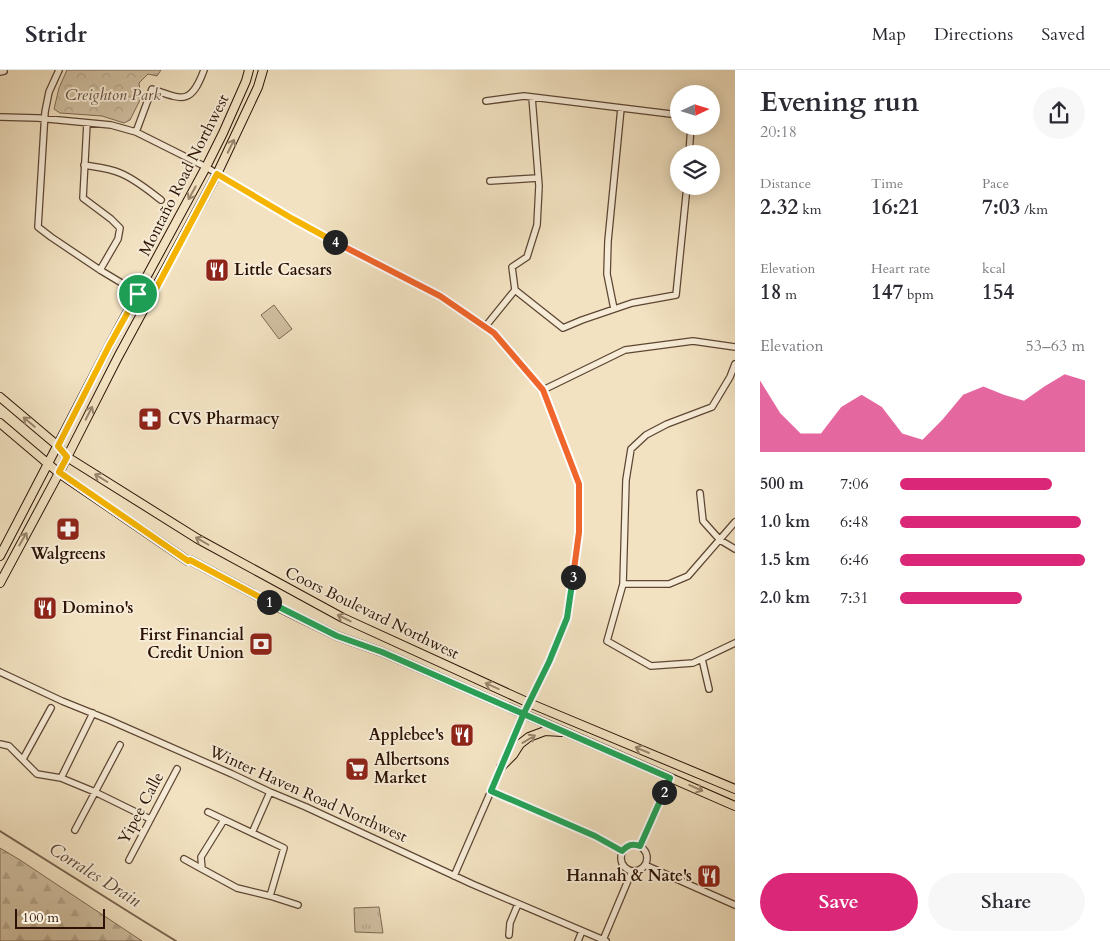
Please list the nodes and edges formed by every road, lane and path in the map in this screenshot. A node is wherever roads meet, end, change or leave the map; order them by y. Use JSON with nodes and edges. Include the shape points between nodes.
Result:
{"nodes":[{"id":1,"x":59,"y":70,"type":"edge"},
{"id":2,"x":204,"y":70,"type":"edge"},
{"id":3,"x":249,"y":70,"type":"edge"},
{"id":4,"x":263,"y":70,"type":"edge"},
{"id":5,"x":532,"y":97,"type":"junction"},
{"id":6,"x":486,"y":101,"type":"dead end"},
{"id":7,"x":621,"y":108,"type":"junction"},
{"id":8,"x":670,"y":114,"type":"edge"},
{"id":9,"x":0,"y":117,"type":"edge"},
{"id":10,"x":45,"y":119,"type":"junction"},
{"id":11,"x":87,"y":123,"type":"junction"},
{"id":12,"x":136,"y":132,"type":"junction"},
{"id":13,"x":84,"y":165,"type":"junction"},
{"id":14,"x":206,"y":167,"type":"junction"},
{"id":15,"x":217,"y":174,"type":"junction"},
{"id":16,"x":538,"y":178,"type":"junction"},
{"id":17,"x":490,"y":181,"type":"dead end"},
{"id":18,"x":686,"y":195,"type":"edge"},
{"id":19,"x":161,"y":200,"type":"dead end"},
{"id":20,"x":100,"y":270,"type":"junction"},
{"id":21,"x":515,"y":290,"type":"junction"},
{"id":22,"x":138,"y":294,"type":"junction"},
{"id":23,"x":150,"y":300,"type":"junction"},
{"id":24,"x":614,"y":309,"type":"junction"},
{"id":25,"x":485,"y":327,"type":"junction"},
{"id":26,"x":735,"y":347,"type":"edge"},
{"id":27,"x":735,"y":364,"type":"edge"},
{"id":28,"x":543,"y":390,"type":"junction"},
{"id":29,"x":0,"y":397,"type":"edge"},
{"id":30,"x":0,"y":423,"type":"edge"},
{"id":31,"x":58,"y":446,"type":"junction"},
{"id":32,"x":67,"y":457,"type":"junction"},
{"id":33,"x":49,"y":463,"type":"junction"},
{"id":34,"x":59,"y":472,"type":"junction"},
{"id":35,"x":700,"y":493,"type":"dead end"},
{"id":36,"x":735,"y":522,"type":"edge"},
{"id":37,"x":720,"y":540,"type":"junction"},
{"id":38,"x":735,"y":549,"type":"edge"},
{"id":39,"x":0,"y":556,"type":"edge"},
{"id":40,"x":0,"y":583,"type":"edge"},
{"id":41,"x":623,"y":584,"type":"junction"},
{"id":42,"x":735,"y":643,"type":"edge"},
{"id":43,"x":702,"y":658,"type":"junction"},
{"id":44,"x":0,"y":672,"type":"edge"},
{"id":45,"x":709,"y":689,"type":"dead end"},
{"id":46,"x":529,"y":702,"type":"junction"},
{"id":47,"x":51,"y":708,"type":"dead end"},
{"id":48,"x":93,"y":713,"type":"junction"},
{"id":49,"x":524,"y":713,"type":"junction"},
{"id":50,"x":567,"y":732,"type":"junction"},
{"id":51,"x":0,"y":744,"type":"edge"},
{"id":52,"x":120,"y":745,"type":"dead end"},
{"id":53,"x":23,"y":760,"type":"junction"},
{"id":54,"x":501,"y":767,"type":"junction"},
{"id":55,"x":177,"y":769,"type":"dead end"},
{"id":56,"x":62,"y":778,"type":"junction"},
{"id":57,"x":670,"y":778,"type":"junction"},
{"id":58,"x":735,"y":789,"type":"edge"},
{"id":59,"x":491,"y":791,"type":"junction"},
{"id":60,"x":95,"y":792,"type":"junction"},
{"id":61,"x":270,"y":792,"type":"junction"},
{"id":62,"x":735,"y":806,"type":"edge"},
{"id":63,"x":208,"y":812,"type":"dead end"},
{"id":64,"x":150,"y":819,"type":"junction"},
{"id":65,"x":224,"y":820,"type":"junction"},
{"id":66,"x":75,"y":830,"type":"dead end"},
{"id":67,"x":252,"y":833,"type":"junction"},
{"id":68,"x":640,"y":846,"type":"junction"},
{"id":69,"x":622,"y":851,"type":"junction"},
{"id":70,"x":184,"y":859,"type":"dead end"},
{"id":71,"x":129,"y":860,"type":"dead end"},
{"id":72,"x":645,"y":865,"type":"junction"},
{"id":73,"x":202,"y":870,"type":"junction"},
{"id":74,"x":632,"y":871,"type":"junction"},
{"id":75,"x":454,"y":876,"type":"junction"},
{"id":76,"x":270,"y":896,"type":"junction"},
{"id":77,"x":518,"y":904,"type":"junction"},
{"id":78,"x":298,"y":905,"type":"dead end"},
{"id":79,"x":735,"y":905,"type":"edge"},
{"id":80,"x":582,"y":931,"type":"junction"},
{"id":81,"x":509,"y":935,"type":"dead end"},
{"id":82,"x":604,"y":940,"type":"edge"},
{"id":83,"x":578,"y":941,"type":"edge"}],
"edges":[{"from":1,"to":10,"type":"street","via":[[49,92]]},
{"from":2,"to":12,"type":"street","via":[[197,87],[184,97],[177,98],[152,89]]},
{"from":3,"to":14,"type":"main road","name":"Montaño Road Northwest"},
{"from":15,"to":4,"type":"main road","name":"Montaño Road Northwest","one_way":true},
{"from":5,"to":6,"type":"street"},
{"from":5,"to":7,"type":"street"},
{"from":5,"to":16,"type":"street"},
{"from":7,"to":8,"type":"street"},
{"from":7,"to":24,"type":"street","via":[[608,241],[607,274]]},
{"from":9,"to":10,"type":"street"},
{"from":10,"to":11,"type":"street"},
{"from":10,"to":20,"type":"street","via":[[38,227]]},
{"from":11,"to":12,"type":"street"},
{"from":11,"to":13,"type":"street"},
{"from":12,"to":14,"type":"street"},
{"from":13,"to":19,"type":"street","via":[[120,173]]},
{"from":13,"to":20,"type":"street","via":[[83,198],[120,228],[118,239]]},
{"from":14,"to":15,"type":"street"},
{"from":14,"to":22,"type":"main road","name":"Montaño Road Northwest","one_way":true},
{"from":15,"to":23,"type":"main road","name":"Montaño Road Northwest"},
{"from":15,"to":25,"type":"street","via":[[293,219],[440,296]]},
{"from":16,"to":17,"type":"street"},
{"from":16,"to":21,"type":"street","via":[[537,225],[527,257],[512,267]]},
{"from":18,"to":24,"type":"street","via":[[676,295]]},
{"from":20,"to":22,"type":"street"},
{"from":21,"to":24,"type":"street","via":[[563,328]]},
{"from":21,"to":25,"type":"street"},
{"from":22,"to":23,"type":"street"},
{"from":22,"to":31,"type":"main road","name":"Montaño Road Northwest"},
{"from":32,"to":23,"type":"main road","name":"Montaño Road Northwest","one_way":true},
{"from":25,"to":28,"type":"street","via":[[494,333]]},
{"from":26,"to":28,"type":"street","via":[[693,341],[625,350]]},
{"from":27,"to":41,"type":"street","via":[[712,407],[667,424],[646,435],[631,449],[626,480]]},
{"from":28,"to":46,"type":"street","via":[[579,484],[579,532],[567,618]]},
{"from":31,"to":29,"type":"main road","name":"Coors Boulevard Northwest","one_way":true},
{"from":30,"to":33,"type":"main road","name":"Coors Boulevard Northwest"},
{"from":31,"to":32,"type":"main road","name":"Coors Boulevard Northwest"},
{"from":31,"to":33,"type":"main road","name":"Montaño Road Northwest"},
{"from":32,"to":34,"type":"main road","name":"Montaño Road Northwest"},
{"from":46,"to":32,"type":"main road","name":"Coors Boulevard Northwest","one_way":true,"via":[[344,618],[198,539]]},
{"from":33,"to":34,"type":"main road","name":"Coors Boulevard Northwest"},
{"from":33,"to":39,"type":"main road","name":"Montaño Road Northwest"},
{"from":40,"to":34,"type":"main road","name":"Montaño Road Northwest","one_way":true},
{"from":34,"to":49,"type":"main road","name":"Coors Boulevard Northwest","via":[[188,561],[337,636]]},
{"from":35,"to":37,"type":"street","via":[[704,521]]},
{"from":36,"to":37,"type":"street"},
{"from":37,"to":38,"type":"street"},
{"from":37,"to":41,"type":"street","via":[[688,576],[670,584]]},
{"from":41,"to":43,"type":"street","via":[[607,641],[651,666],[693,662]]},
{"from":42,"to":43,"type":"street"},
{"from":43,"to":45,"type":"street"},
{"from":44,"to":48,"type":"street","name":"Winter Haven Road Northwest"},
{"from":46,"to":49,"type":"street"},
{"from":58,"to":46,"type":"main road","name":"Coors Boulevard Northwest","one_way":true},
{"from":47,"to":53,"type":"street"},
{"from":48,"to":56,"type":"street"},
{"from":48,"to":61,"type":"street","name":"Winter Haven Road Northwest"},
{"from":49,"to":50,"type":"main road","name":"Coors Boulevard Northwest"},
{"from":49,"to":54,"type":"street"},
{"from":54,"to":50,"type":"main road","one_way":true,"via":[[529,737],[545,731]]},
{"from":50,"to":57,"type":"main road","name":"Coors Boulevard Northwest"},
{"from":51,"to":53,"type":"street","via":[[8,746]]},
{"from":52,"to":60,"type":"street"},
{"from":53,"to":56,"type":"street","via":[[37,774]]},
{"from":54,"to":59,"type":"street"},
{"from":55,"to":64,"type":"street","name":"Yipee Calle"},
{"from":56,"to":60,"type":"street"},
{"from":57,"to":62,"type":"main road","name":"Coors Boulevard Northwest","one_way":true},
{"from":57,"to":68,"type":"street"},
{"from":59,"to":69,"type":"street"},
{"from":59,"to":75,"type":"street"},
{"from":60,"to":64,"type":"street"},
{"from":60,"to":66,"type":"street"},
{"from":61,"to":67,"type":"street"},
{"from":61,"to":75,"type":"street","name":"Winter Haven Road Northwest"},
{"from":63,"to":65,"type":"street"},
{"from":64,"to":71,"type":"street","name":"Yipee Calle"},
{"from":65,"to":67,"type":"street"},
{"from":65,"to":73,"type":"street","via":[[201,857]]},
{"from":67,"to":76,"type":"street","via":[[284,848]]},
{"from":68,"to":69,"type":"street","via":[[630,845]]},
{"from":68,"to":72,"type":"street","via":[[647,855]]},
{"from":69,"to":74,"type":"street","via":[[622,864]]},
{"from":70,"to":73,"type":"street"},
{"from":72,"to":74,"type":"street"},
{"from":72,"to":79,"type":"street"},
{"from":73,"to":76,"type":"street","via":[[237,888]]},
{"from":74,"to":82,"type":"street"},
{"from":75,"to":77,"type":"street","name":"Winter Haven Road Northwest"},
{"from":76,"to":78,"type":"street"},
{"from":77,"to":80,"type":"street","name":"Winter Haven Road Northwest"},
{"from":77,"to":81,"type":"street"},
{"from":80,"to":82,"type":"street","name":"Winter Haven Road Northwest"},
{"from":80,"to":83,"type":"street"}]}
